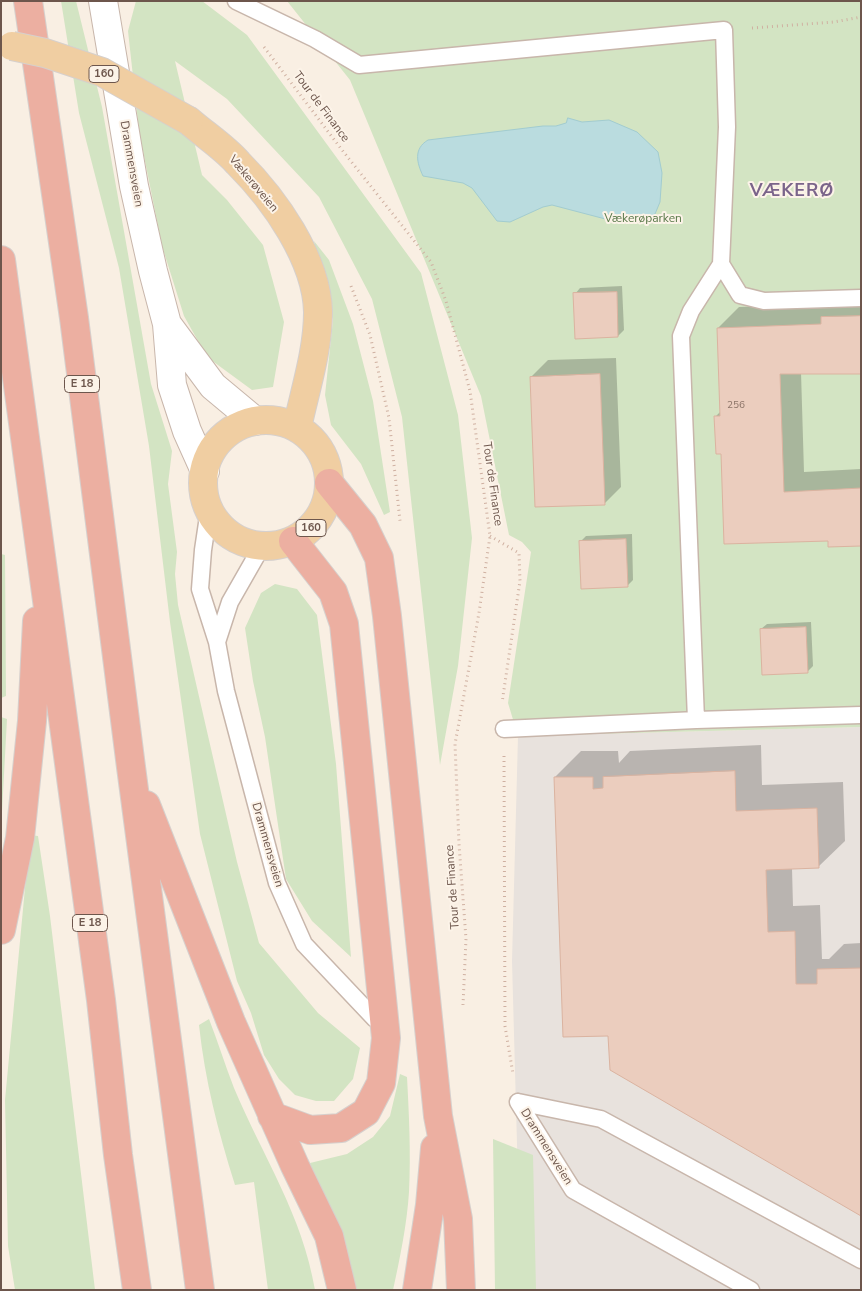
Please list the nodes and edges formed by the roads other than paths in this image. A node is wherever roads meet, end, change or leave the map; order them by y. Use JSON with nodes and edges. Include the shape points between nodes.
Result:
{"nodes":[{"id":1,"x":28,"y":1,"type":"edge"},
{"id":2,"x":103,"y":1,"type":"edge"},
{"id":3,"x":236,"y":1,"type":"edge"},
{"id":4,"x":5,"y":46,"type":"edge"},
{"id":5,"x":1,"y":260,"type":"edge"},
{"id":6,"x":721,"y":264,"type":"junction"},
{"id":7,"x":861,"y":298,"type":"edge"},
{"id":8,"x":167,"y":324,"type":"junction"},
{"id":9,"x":255,"y":421,"type":"junction"},
{"id":10,"x":297,"y":428,"type":"junction"},
{"id":11,"x":205,"y":471,"type":"junction"},
{"id":12,"x":330,"y":483,"type":"junction"},
{"id":13,"x":209,"y":510,"type":"junction"},
{"id":14,"x":293,"y":541,"type":"junction"},
{"id":15,"x":262,"y":546,"type":"junction"},
{"id":16,"x":41,"y":557,"type":"junction"},
{"id":17,"x":218,"y":642,"type":"junction"},
{"id":18,"x":861,"y":715,"type":"edge"},
{"id":19,"x":696,"y":720,"type":"junction"},
{"id":20,"x":504,"y":729,"type":"road end"},
{"id":21,"x":131,"y":766,"type":"junction"},
{"id":22,"x":1,"y":930,"type":"edge"},
{"id":23,"x":375,"y":1019,"type":"dead end"},
{"id":24,"x":272,"y":1116,"type":"junction"},
{"id":25,"x":438,"y":1116,"type":"junction"},
{"id":26,"x":861,"y":1260,"type":"edge"},
{"id":27,"x":137,"y":1290,"type":"edge"},
{"id":28,"x":200,"y":1290,"type":"edge"},
{"id":29,"x":342,"y":1290,"type":"edge"},
{"id":30,"x":416,"y":1290,"type":"edge"},
{"id":31,"x":461,"y":1290,"type":"edge"},
{"id":32,"x":751,"y":1290,"type":"edge"}],
"edges":[{"from":1,"to":21,"type":"highway","number":"E 18","via":[[74,318]]},
{"from":2,"to":8,"type":"street","name":"Drammensveien","via":[[134,186]]},
{"from":3,"to":6,"type":"lane","via":[[315,39],[359,65],[724,30],[728,127]]},
{"from":4,"to":10,"type":"main road","name":"Vækerøveien","number":"160","bridge":true,"via":[[45,53],[102,72],[188,121],[238,162],[268,198],[295,237],[312,278],[318,310],[316,345]]},
{"from":5,"to":16,"type":"highway","number":"E 18"},
{"from":6,"to":7,"type":"lane","via":[[740,295],[764,301]]},
{"from":6,"to":19,"type":"lane","via":[[691,311],[681,336]]},
{"from":8,"to":9,"type":"street","name":"Drammensveien","via":[[213,386]]},
{"from":8,"to":11,"type":"street","name":"Drammensveien","via":[[172,385]]},
{"from":9,"to":10,"type":"main road","number":"160","via":[[284,422]]},
{"from":9,"to":11,"type":"main road","number":"160","via":[[222,438],[211,453]]},
{"from":10,"to":12,"type":"main road","number":"160","via":[[311,438],[320,451]]},
{"from":11,"to":13,"type":"main road","number":"160","via":[[204,491]]},
{"from":12,"to":14,"type":"main road","number":"160","via":[[325,506],[312,527]]},
{"from":12,"to":25,"type":"highway","via":[[363,525],[379,558]]},
{"from":13,"to":15,"type":"main road","number":"160","via":[[231,535],[246,543]]},
{"from":13,"to":17,"type":"lane","name":"Drammensveien","via":[[200,589]]},
{"from":14,"to":15,"type":"main road","number":"160"},
{"from":14,"to":24,"type":"highway","via":[[333,592],[344,624],[386,1038],[381,1083],[366,1112],[341,1128],[310,1130]]},
{"from":15,"to":17,"type":"lane","name":"Drammensveien","via":[[230,602]]},
{"from":16,"to":22,"type":"highway","via":[[32,721],[20,838]]},
{"from":16,"to":27,"type":"highway","number":"E 18"},
{"from":17,"to":23,"type":"lane","name":"Drammensveien","via":[[226,691],[277,883],[304,944]]},
{"from":18,"to":19,"type":"lane"},
{"from":19,"to":20,"type":"lane"},
{"from":21,"to":24,"type":"highway","via":[[231,1022]]},
{"from":21,"to":28,"type":"highway","number":"E 18"},
{"from":24,"to":29,"type":"highway","via":[[329,1236]]},
{"from":25,"to":30,"type":"highway","via":[[430,1206]]},
{"from":25,"to":31,"type":"highway","via":[[458,1219]]},
{"from":26,"to":32,"type":"lane","name":"Drammensveien","via":[[601,1119],[518,1102],[573,1190]]}]}
